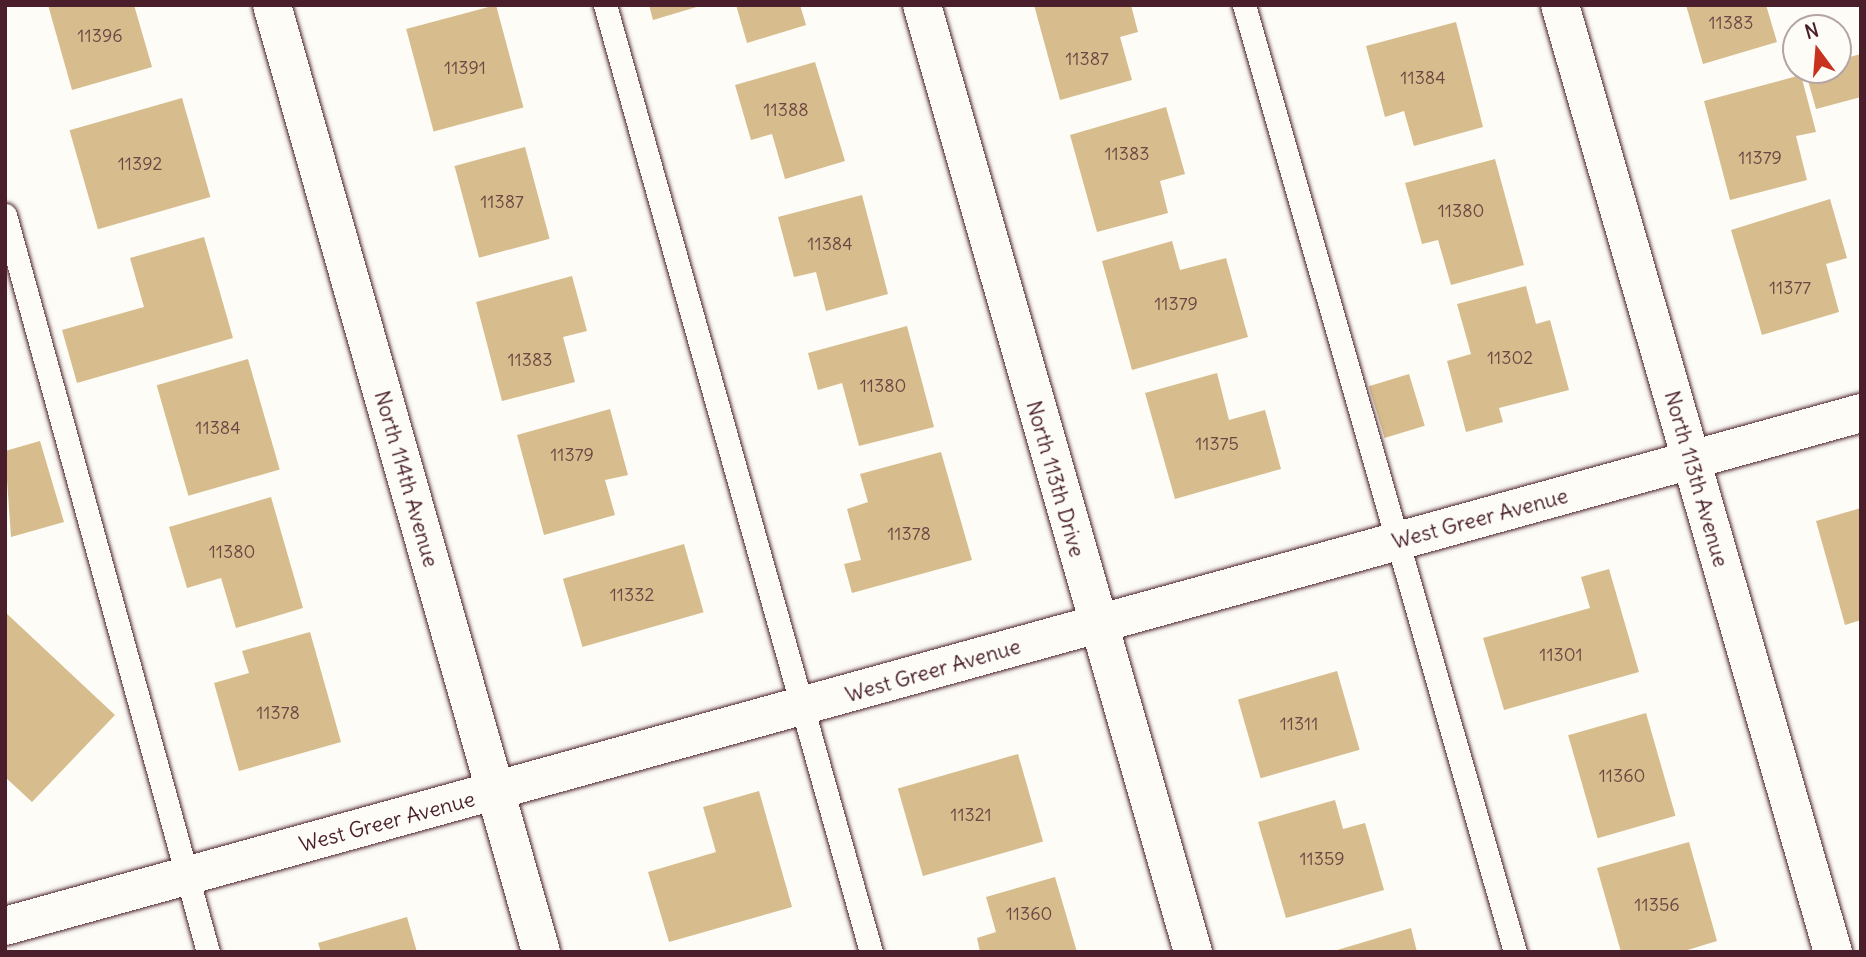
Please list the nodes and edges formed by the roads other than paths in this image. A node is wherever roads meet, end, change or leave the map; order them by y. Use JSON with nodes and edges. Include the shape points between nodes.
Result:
{"nodes":[{"id":1,"x":272,"y":5,"type":"edge"},
{"id":2,"x":605,"y":5,"type":"edge"},
{"id":3,"x":922,"y":5,"type":"edge"},
{"id":4,"x":1244,"y":5,"type":"edge"},
{"id":5,"x":1560,"y":5,"type":"edge"},
{"id":6,"x":5,"y":215,"type":"edge"},
{"id":7,"x":1861,"y":412,"type":"edge"},
{"id":8,"x":1691,"y":461,"type":"junction"},
{"id":9,"x":1399,"y":541,"type":"junction"},
{"id":10,"x":1096,"y":624,"type":"junction"},
{"id":11,"x":803,"y":708,"type":"junction"},
{"id":12,"x":495,"y":793,"type":"junction"},
{"id":13,"x":187,"y":876,"type":"junction"},
{"id":14,"x":5,"y":926,"type":"edge"},
{"id":15,"x":208,"y":952,"type":"edge"},
{"id":16,"x":541,"y":952,"type":"edge"},
{"id":17,"x":871,"y":952,"type":"edge"},
{"id":18,"x":1193,"y":952,"type":"edge"},
{"id":19,"x":1515,"y":952,"type":"edge"},
{"id":20,"x":1833,"y":952,"type":"edge"}],
"edges":[{"from":1,"to":12,"type":"street","name":"North 114th Avenue"},
{"from":2,"to":11,"type":"lane"},
{"from":3,"to":10,"type":"street","name":"North 113th Drive"},
{"from":4,"to":9,"type":"lane"},
{"from":5,"to":8,"type":"street","name":"North 113th Avenue"},
{"from":6,"to":13,"type":"lane"},
{"from":7,"to":8,"type":"street","name":"West Greer Avenue"},
{"from":8,"to":9,"type":"street","name":"West Greer Avenue"},
{"from":8,"to":20,"type":"street","name":"North 113th Avenue"},
{"from":9,"to":10,"type":"street","name":"West Greer Avenue"},
{"from":9,"to":19,"type":"lane"},
{"from":10,"to":11,"type":"street","name":"West Greer Avenue"},
{"from":10,"to":18,"type":"street","name":"North 113th Drive"},
{"from":11,"to":12,"type":"street","name":"West Greer Avenue"},
{"from":11,"to":17,"type":"lane"},
{"from":12,"to":13,"type":"street","name":"West Greer Avenue"},
{"from":12,"to":16,"type":"street","name":"North 114th Avenue"},
{"from":13,"to":14,"type":"street","name":"West Greer Avenue"},
{"from":13,"to":15,"type":"lane"}]}
